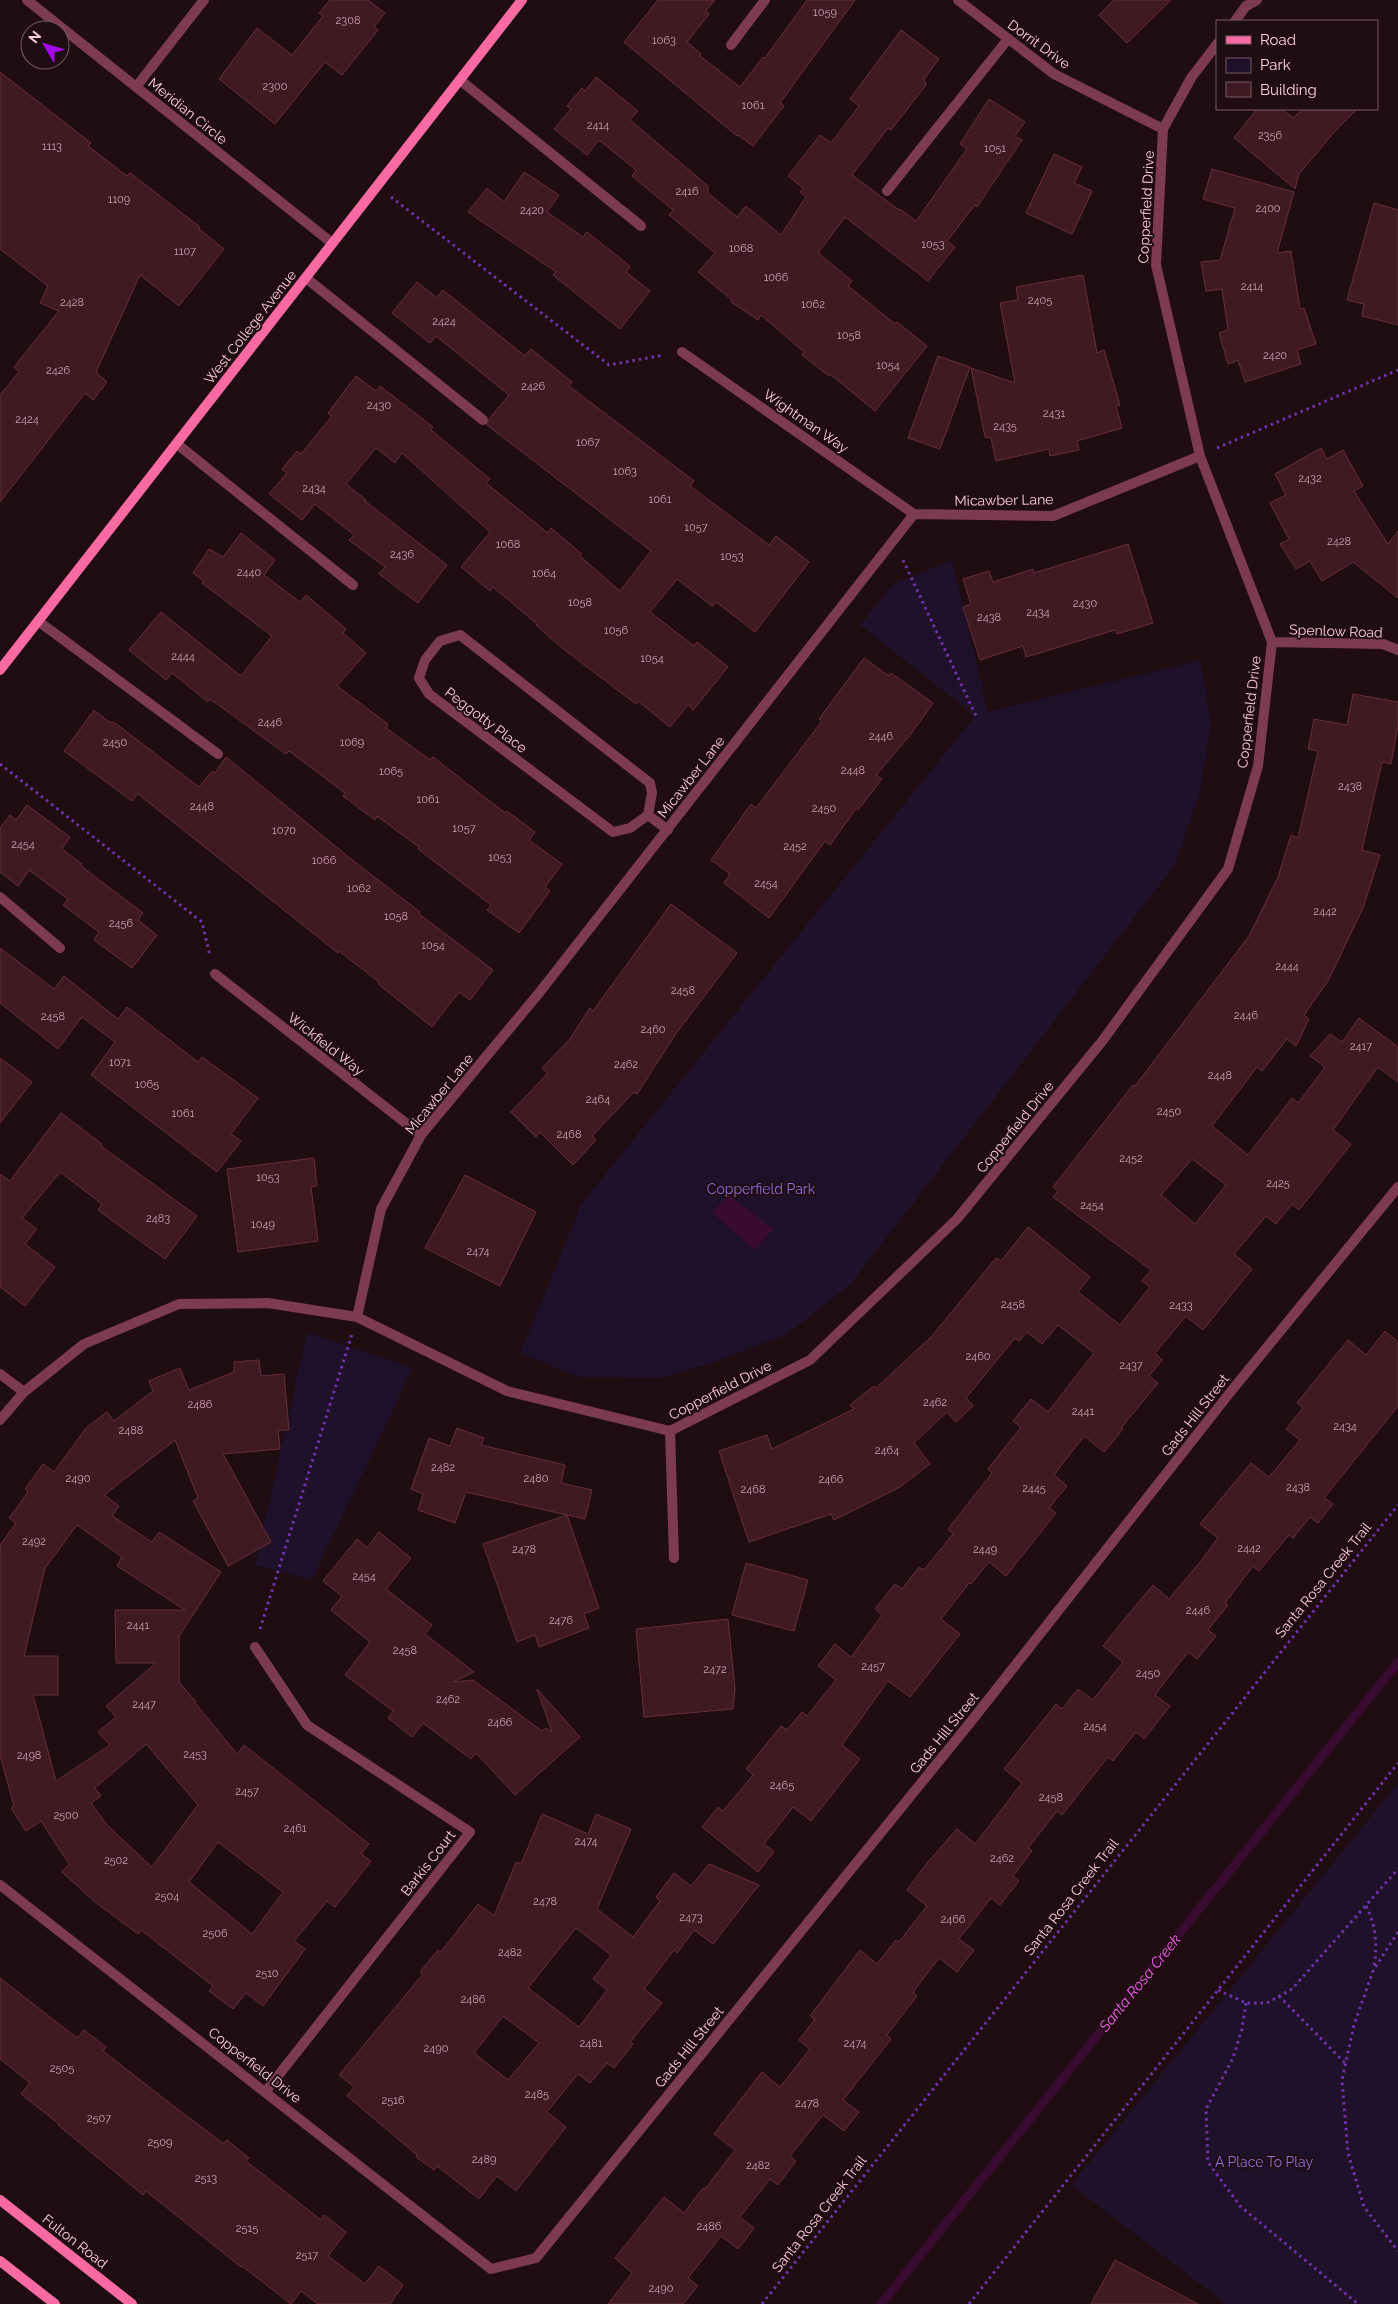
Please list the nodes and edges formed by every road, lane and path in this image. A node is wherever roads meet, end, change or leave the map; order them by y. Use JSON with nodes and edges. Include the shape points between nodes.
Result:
{"nodes":[{"id":1,"x":27,"y":0,"type":"edge"},
{"id":2,"x":204,"y":0,"type":"edge"},
{"id":3,"x":522,"y":0,"type":"edge"},
{"id":4,"x":765,"y":0,"type":"edge"},
{"id":5,"x":958,"y":0,"type":"edge"},
{"id":6,"x":1258,"y":0,"type":"edge"},
{"id":7,"x":1244,"y":3,"type":"edge"},
{"id":8,"x":1235,"y":20,"type":"edge"},
{"id":9,"x":1008,"y":39,"type":"junction"},
{"id":10,"x":731,"y":45,"type":"dead end"},
{"id":11,"x":1216,"y":45,"type":"edge"},
{"id":12,"x":460,"y":80,"type":"junction"},
{"id":13,"x":136,"y":87,"type":"junction"},
{"id":14,"x":1163,"y":129,"type":"junction"},
{"id":15,"x":377,"y":186,"type":"junction"},
{"id":16,"x":888,"y":192,"type":"dead end"},
{"id":17,"x":641,"y":226,"type":"dead end"},
{"id":18,"x":332,"y":244,"type":"junction"},
{"id":19,"x":306,"y":278,"type":"junction"},
{"id":20,"x":682,"y":352,"type":"joint"},
{"id":21,"x":1398,"y":370,"type":"edge"},
{"id":22,"x":483,"y":420,"type":"dead end"},
{"id":23,"x":176,"y":444,"type":"junction"},
{"id":24,"x":1200,"y":456,"type":"junction"},
{"id":25,"x":914,"y":514,"type":"junction"},
{"id":26,"x":894,"y":539,"type":"junction"},
{"id":27,"x":353,"y":585,"type":"dead end"},
{"id":28,"x":38,"y":621,"type":"junction"},
{"id":29,"x":1272,"y":642,"type":"junction"},
{"id":30,"x":1398,"y":650,"type":"edge"},
{"id":31,"x":0,"y":670,"type":"edge"},
{"id":32,"x":976,"y":716,"type":"dead end"},
{"id":33,"x":218,"y":754,"type":"dead end"},
{"id":34,"x":0,"y":764,"type":"edge"},
{"id":35,"x":648,"y":815,"type":"junction"},
{"id":36,"x":668,"y":830,"type":"junction"},
{"id":37,"x":0,"y":897,"type":"edge"},
{"id":38,"x":60,"y":948,"type":"dead end"},
{"id":39,"x":215,"y":974,"type":"joint"},
{"id":40,"x":421,"y":1135,"type":"junction"},
{"id":41,"x":1398,"y":1187,"type":"edge"},
{"id":42,"x":357,"y":1317,"type":"junction"},
{"id":43,"x":0,"y":1374,"type":"edge"},
{"id":44,"x":24,"y":1392,"type":"junction"},
{"id":45,"x":0,"y":1420,"type":"edge"},
{"id":46,"x":670,"y":1431,"type":"junction"},
{"id":47,"x":1398,"y":1505,"type":"edge"},
{"id":48,"x":674,"y":1558,"type":"dead end"},
{"id":49,"x":255,"y":1646,"type":"joint"},
{"id":50,"x":1398,"y":1763,"type":"edge"},
{"id":51,"x":1398,"y":1869,"type":"edge"},
{"id":52,"x":0,"y":1885,"type":"edge"},
{"id":53,"x":1366,"y":1906,"type":"junction"},
{"id":54,"x":1398,"y":1932,"type":"edge"},
{"id":55,"x":1373,"y":1972,"type":"junction"},
{"id":56,"x":1218,"y":1990,"type":"junction"},
{"id":57,"x":1279,"y":1996,"type":"junction"},
{"id":58,"x":1246,"y":2003,"type":"junction"},
{"id":59,"x":1345,"y":2064,"type":"junction"},
{"id":60,"x":266,"y":2091,"type":"junction"},
{"id":61,"x":0,"y":2200,"type":"edge"},
{"id":62,"x":1398,"y":2251,"type":"edge"},
{"id":63,"x":0,"y":2261,"type":"edge"},
{"id":64,"x":492,"y":2269,"type":"joint"},
{"id":65,"x":55,"y":2304,"type":"edge"},
{"id":66,"x":132,"y":2304,"type":"edge"},
{"id":67,"x":762,"y":2304,"type":"edge"},
{"id":68,"x":969,"y":2304,"type":"edge"},
{"id":69,"x":1358,"y":2304,"type":"edge"}],
"edges":[{"from":1,"to":13,"type":"street","name":"Meridian Circle"},
{"from":2,"to":13,"type":"street"},
{"from":3,"to":12,"type":"main road","name":"West College Avenue"},
{"from":4,"to":10,"type":"street"},
{"from":5,"to":9,"type":"street","name":"Dorrit Drive"},
{"from":6,"to":7,"type":"street"},
{"from":7,"to":8,"type":"street"},
{"from":9,"to":14,"type":"street","name":"Dorrit Drive","via":[[1054,74]]},
{"from":9,"to":16,"type":"street"},
{"from":11,"to":14,"type":"street","name":"Copperfield Drive","via":[[1191,78]]},
{"from":12,"to":15,"type":"main road","name":"West College Avenue"},
{"from":12,"to":17,"type":"street"},
{"from":13,"to":18,"type":"street","name":"Meridian Circle"},
{"from":14,"to":24,"type":"street","name":"Copperfield Drive","via":[[1156,266]]},
{"from":15,"to":18,"type":"main road","name":"West College Avenue"},
{"from":15,"to":20,"type":"path","via":[[609,365]]},
{"from":18,"to":19,"type":"main road","name":"West College Avenue"},
{"from":19,"to":22,"type":"street"},
{"from":19,"to":23,"type":"main road","name":"West College Avenue"},
{"from":20,"to":25,"type":"street","name":"Wightman Way"},
{"from":21,"to":24,"type":"path"},
{"from":23,"to":27,"type":"street"},
{"from":23,"to":28,"type":"main road","name":"West College Avenue"},
{"from":24,"to":25,"type":"street","name":"Micawber Lane","via":[[1053,516]]},
{"from":24,"to":29,"type":"street","name":"Copperfield Drive"},
{"from":25,"to":26,"type":"street","name":"Micawber Lane"},
{"from":26,"to":32,"type":"path"},
{"from":26,"to":36,"type":"street","name":"Micawber Lane"},
{"from":28,"to":31,"type":"main road","name":"West College Avenue"},
{"from":28,"to":33,"type":"street"},
{"from":29,"to":30,"type":"street","name":"Spenlow Road","via":[[1383,644]]},
{"from":29,"to":46,"type":"street","name":"Copperfield Drive","via":[[1258,766],[1228,869],[1103,1040],[958,1219],[810,1360]]},
{"from":34,"to":39,"type":"path","via":[[202,922]]},
{"from":35,"to":35,"type":"street","name":"Peggotty Place","via":[[652,793],[650,783],[460,635],[440,641],[425,660],[419,678],[429,694],[613,832],[630,828]]},
{"from":35,"to":36,"type":"street"},
{"from":36,"to":40,"type":"street","name":"Micawber Lane"},
{"from":37,"to":38,"type":"street"},
{"from":39,"to":40,"type":"street","name":"Wickfield Way"},
{"from":40,"to":42,"type":"street","name":"Micawber Lane","via":[[381,1209]]},
{"from":41,"to":64,"type":"street","name":"Gads Hill Street","via":[[536,2258]]},
{"from":42,"to":44,"type":"street","name":"Copperfield Drive","via":[[268,1303],[179,1304],[84,1344]]},
{"from":42,"to":46,"type":"street","name":"Copperfield Drive","via":[[507,1391]]},
{"from":42,"to":49,"type":"path"},
{"from":43,"to":44,"type":"street"},
{"from":44,"to":45,"type":"street","name":"Copperfield Drive"},
{"from":46,"to":48,"type":"street"},
{"from":47,"to":67,"type":"path","name":"Santa Rosa Creek Trail"},
{"from":49,"to":60,"type":"street","name":"Barkis Court","via":[[307,1725],[470,1832]]},
{"from":50,"to":56,"type":"path"},
{"from":51,"to":53,"type":"path"},
{"from":52,"to":60,"type":"street","name":"Copperfield Drive"},
{"from":53,"to":55,"type":"path","via":[[1374,1923],[1377,1945]]},
{"from":53,"to":57,"type":"path","via":[[1292,1989]]},
{"from":54,"to":55,"type":"path"},
{"from":55,"to":59,"type":"path","via":[[1354,2025]]},
{"from":56,"to":58,"type":"path"},
{"from":56,"to":68,"type":"path"},
{"from":57,"to":58,"type":"path","via":[[1266,2003]]},
{"from":57,"to":59,"type":"path"},
{"from":58,"to":69,"type":"path","via":[[1233,2058],[1206,2109],[1208,2162],[1240,2206]]},
{"from":59,"to":62,"type":"path","via":[[1342,2080],[1348,2153],[1364,2208]]},
{"from":60,"to":64,"type":"street","name":"Copperfield Drive"},
{"from":61,"to":66,"type":"main road","name":"Fulton Road"},
{"from":63,"to":65,"type":"main road"}]}
